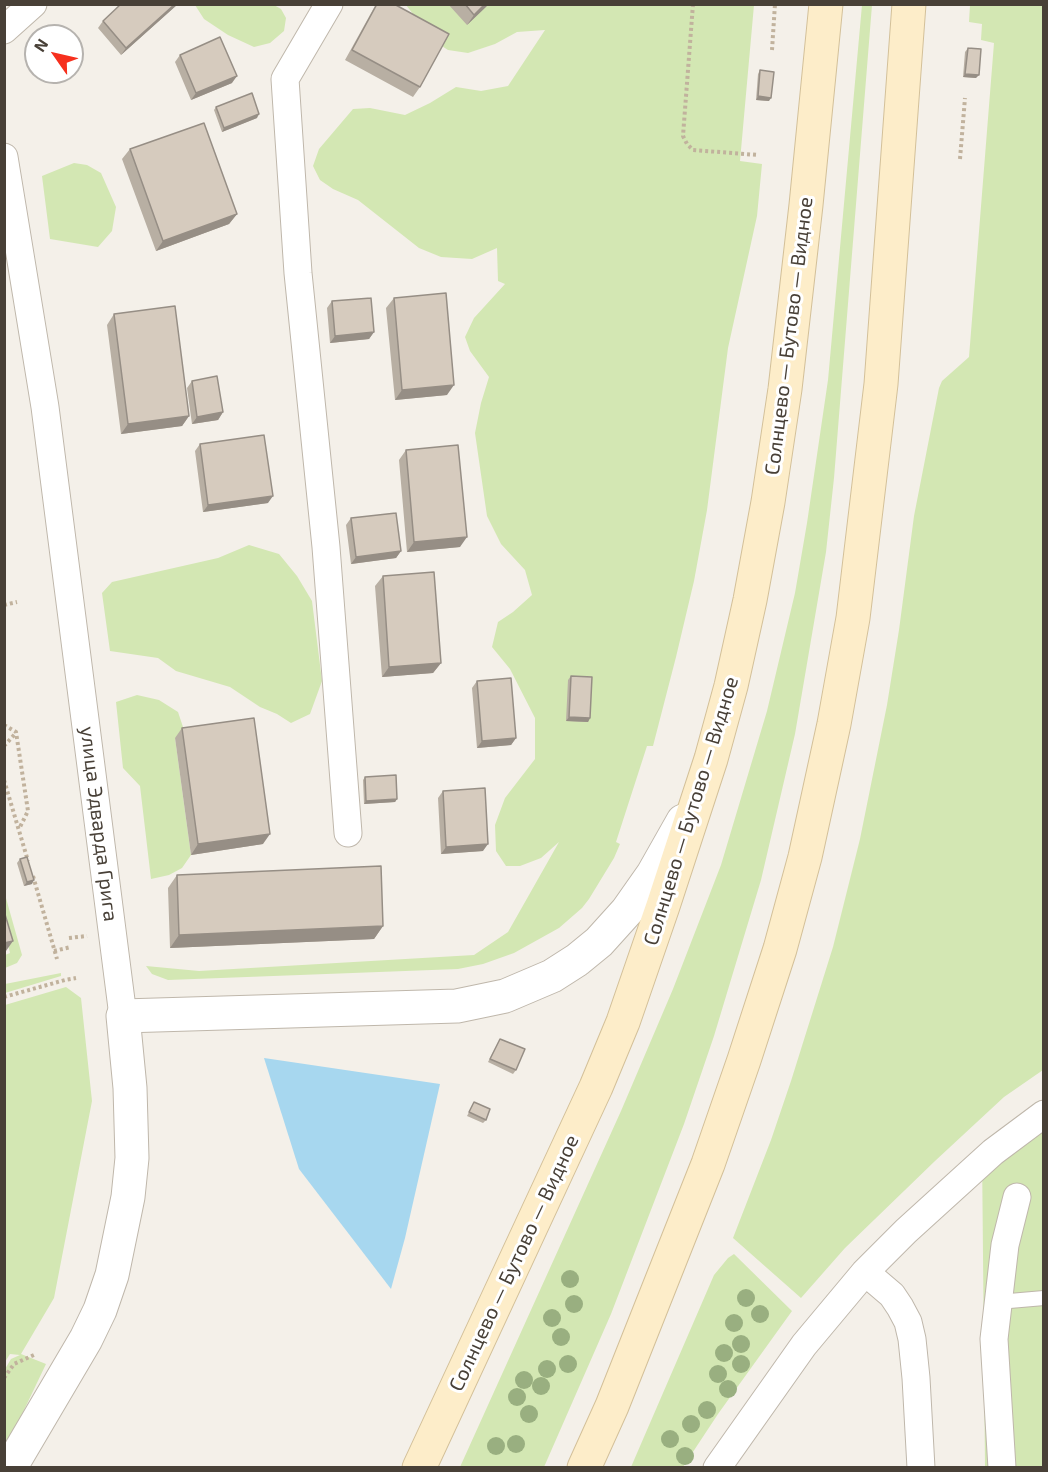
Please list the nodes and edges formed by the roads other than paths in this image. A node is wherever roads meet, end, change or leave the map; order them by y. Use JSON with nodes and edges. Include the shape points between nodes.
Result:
{"nodes":[{"id":1,"x":33,"y":4,"type":"edge"},
{"id":2,"x":329,"y":4,"type":"edge"},
{"id":3,"x":826,"y":4,"type":"edge"},
{"id":4,"x":909,"y":4,"type":"edge"},
{"id":5,"x":4,"y":30,"type":"edge"},
{"id":6,"x":4,"y":157,"type":"edge"},
{"id":7,"x":711,"y":759,"type":"junction"},
{"id":8,"x":348,"y":833,"type":"dead end"},
{"id":9,"x":123,"y":1016,"type":"junction"},
{"id":10,"x":1044,"y":1114,"type":"edge"},
{"id":11,"x":1017,"y":1197,"type":"dead end"},
{"id":12,"x":865,"y":1272,"type":"junction"},
{"id":13,"x":1044,"y":1298,"type":"edge"},
{"id":14,"x":998,"y":1302,"type":"junction"},
{"id":15,"x":10,"y":1467,"type":"edge"},
{"id":16,"x":419,"y":1467,"type":"edge"},
{"id":17,"x":584,"y":1467,"type":"edge"},
{"id":18,"x":717,"y":1467,"type":"edge"},
{"id":19,"x":921,"y":1467,"type":"edge"},
{"id":20,"x":1002,"y":1467,"type":"edge"}],
"edges":[{"from":1,"to":5,"type":"street"},
{"from":2,"to":8,"type":"street","via":[[285,79],[298,273],[326,548]]},
{"from":3,"to":7,"type":"main road","name":"Солнцево — Бутово — Видное","via":[[805,217],[768,502],[741,643]]},
{"from":4,"to":17,"type":"main road","via":[[881,384],[866,518],[851,630],[805,857],[780,949],[708,1164]]},
{"from":6,"to":9,"type":"street","name":"улица Эдварда Грига","via":[[45,407]]},
{"from":7,"to":9,"type":"street","via":[[682,822],[627,911],[592,948],[544,980],[504,996],[457,1006]]},
{"from":7,"to":16,"type":"main road","name":"Солнцево — Бутово — Видное","via":[[605,1066]]},
{"from":9,"to":15,"type":"street","name":"улица Эдварда Грига","via":[[132,1158],[112,1275],[86,1339]]},
{"from":10,"to":12,"type":"street","via":[[993,1152]]},
{"from":11,"to":14,"type":"street","via":[[1005,1245]]},
{"from":12,"to":18,"type":"street","via":[[804,1345]]},
{"from":12,"to":19,"type":"street","via":[[892,1295],[908,1322]]},
{"from":13,"to":14,"type":"lane"},
{"from":14,"to":20,"type":"street","via":[[994,1339]]}]}
